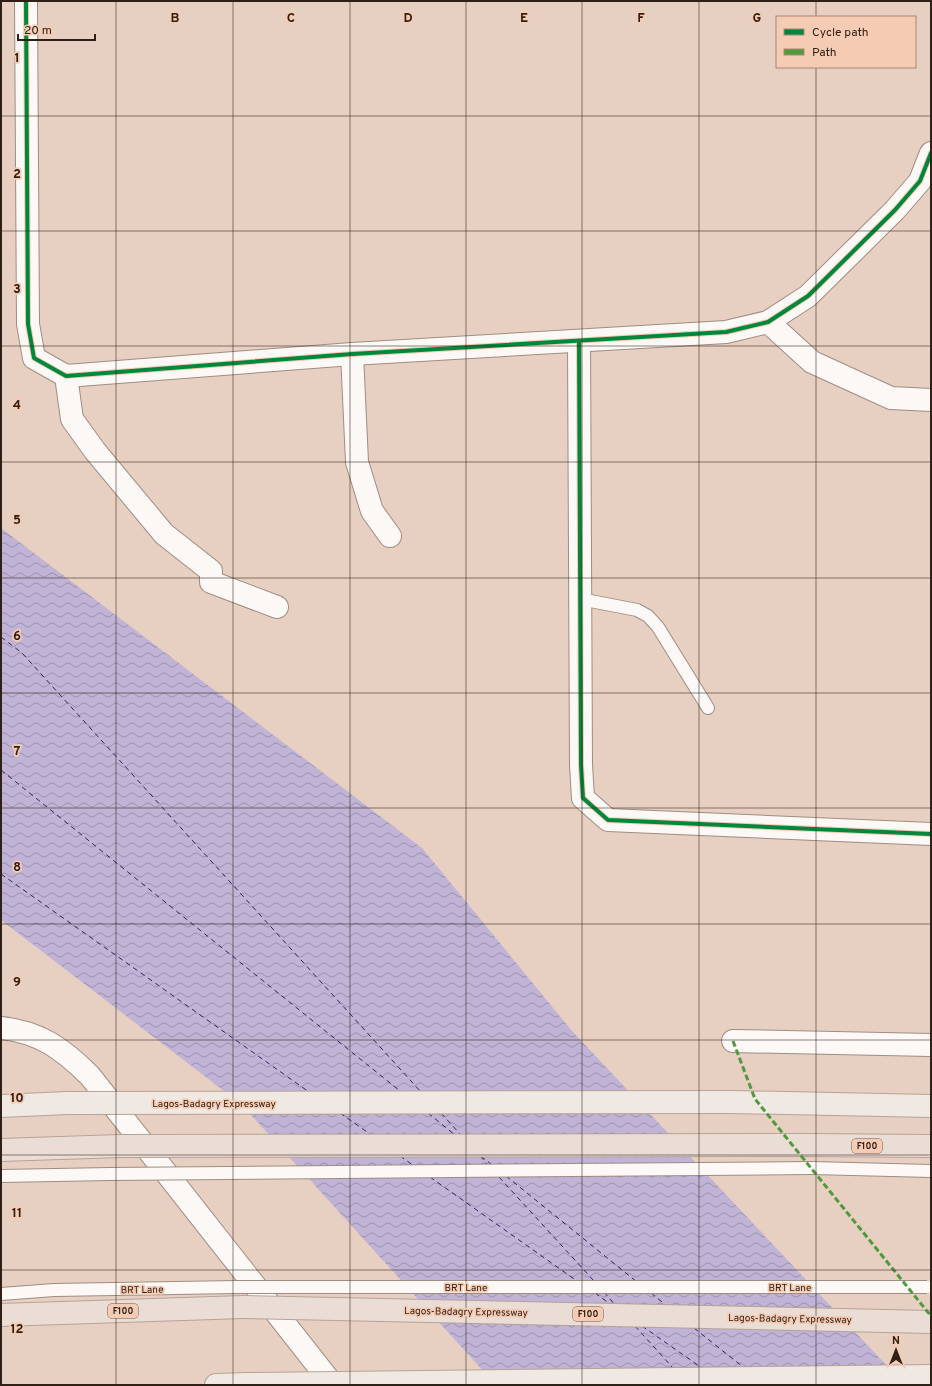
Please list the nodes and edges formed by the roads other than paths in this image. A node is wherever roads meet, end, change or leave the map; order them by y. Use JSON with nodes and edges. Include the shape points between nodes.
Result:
{"nodes":[{"id":1,"x":26,"y":1,"type":"edge"},
{"id":2,"x":931,"y":153,"type":"edge"},
{"id":3,"x":768,"y":322,"type":"junction"},
{"id":4,"x":579,"y":342,"type":"junction"},
{"id":5,"x":352,"y":354,"type":"junction"},
{"id":6,"x":66,"y":376,"type":"junction"},
{"id":7,"x":931,"y":400,"type":"edge"},
{"id":8,"x":390,"y":536,"type":"dead end"},
{"id":9,"x":580,"y":599,"type":"junction"},
{"id":10,"x":277,"y":608,"type":"dead end"},
{"id":11,"x":708,"y":708,"type":"dead end"},
{"id":12,"x":931,"y":834,"type":"edge"},
{"id":13,"x":1,"y":1028,"type":"edge"},
{"id":14,"x":733,"y":1041,"type":"dead end"},
{"id":15,"x":931,"y":1045,"type":"edge"},
{"id":16,"x":1,"y":1106,"type":"edge"},
{"id":17,"x":931,"y":1106,"type":"edge"},
{"id":18,"x":931,"y":1146,"type":"edge"},
{"id":19,"x":1,"y":1150,"type":"edge"},
{"id":20,"x":931,"y":1171,"type":"edge"},
{"id":21,"x":1,"y":1176,"type":"edge"},
{"id":22,"x":929,"y":1288,"type":"edge"},
{"id":23,"x":1,"y":1294,"type":"edge"},
{"id":24,"x":1,"y":1315,"type":"edge"},
{"id":25,"x":931,"y":1322,"type":"edge"},
{"id":26,"x":931,"y":1376,"type":"edge"},
{"id":27,"x":216,"y":1385,"type":"edge"},
{"id":28,"x":333,"y":1385,"type":"edge"}],
"edges":[{"from":1,"to":6,"type":"street","via":[[28,324],[34,358]]},
{"from":2,"to":3,"type":"street","via":[[920,181],[894,210],[808,296]]},
{"from":3,"to":4,"type":"street","via":[[726,332]]},
{"from":3,"to":7,"type":"street","via":[[812,362],[891,398]]},
{"from":4,"to":5,"type":"street"},
{"from":4,"to":9,"type":"street"},
{"from":5,"to":6,"type":"street"},
{"from":5,"to":8,"type":"street","via":[[357,462],[372,511]]},
{"from":6,"to":10,"type":"street","via":[[72,419],[95,451],[164,534],[211,571],[210,582]]},
{"from":9,"to":11,"type":"lane","via":[[637,610],[648,616],[658,627]]},
{"from":9,"to":12,"type":"street","via":[[583,798],[608,820]]},
{"from":13,"to":28,"type":"street","via":[[17,1030],[55,1045],[90,1076]]},
{"from":14,"to":15,"type":"street"},
{"from":16,"to":17,"type":"main road","name":"Lagos-Badagry Expressway","bridge":true,"via":[[67,1103],[732,1102]]},
{"from":18,"to":19,"type":"highway","number":"F100","bridge":true,"via":[[120,1146]]},
{"from":20,"to":21,"type":"lane","bridge":true,"via":[[812,1168]]},
{"from":22,"to":23,"type":"lane","name":"BRT Lane","bridge":true,"via":[[236,1287],[54,1290]]},
{"from":24,"to":25,"type":"highway","name":"Lagos-Badagry Expressway","number":"F100","bridge":true,"via":[[244,1306]]},
{"from":26,"to":27,"type":"main road","bridge":true}]}
